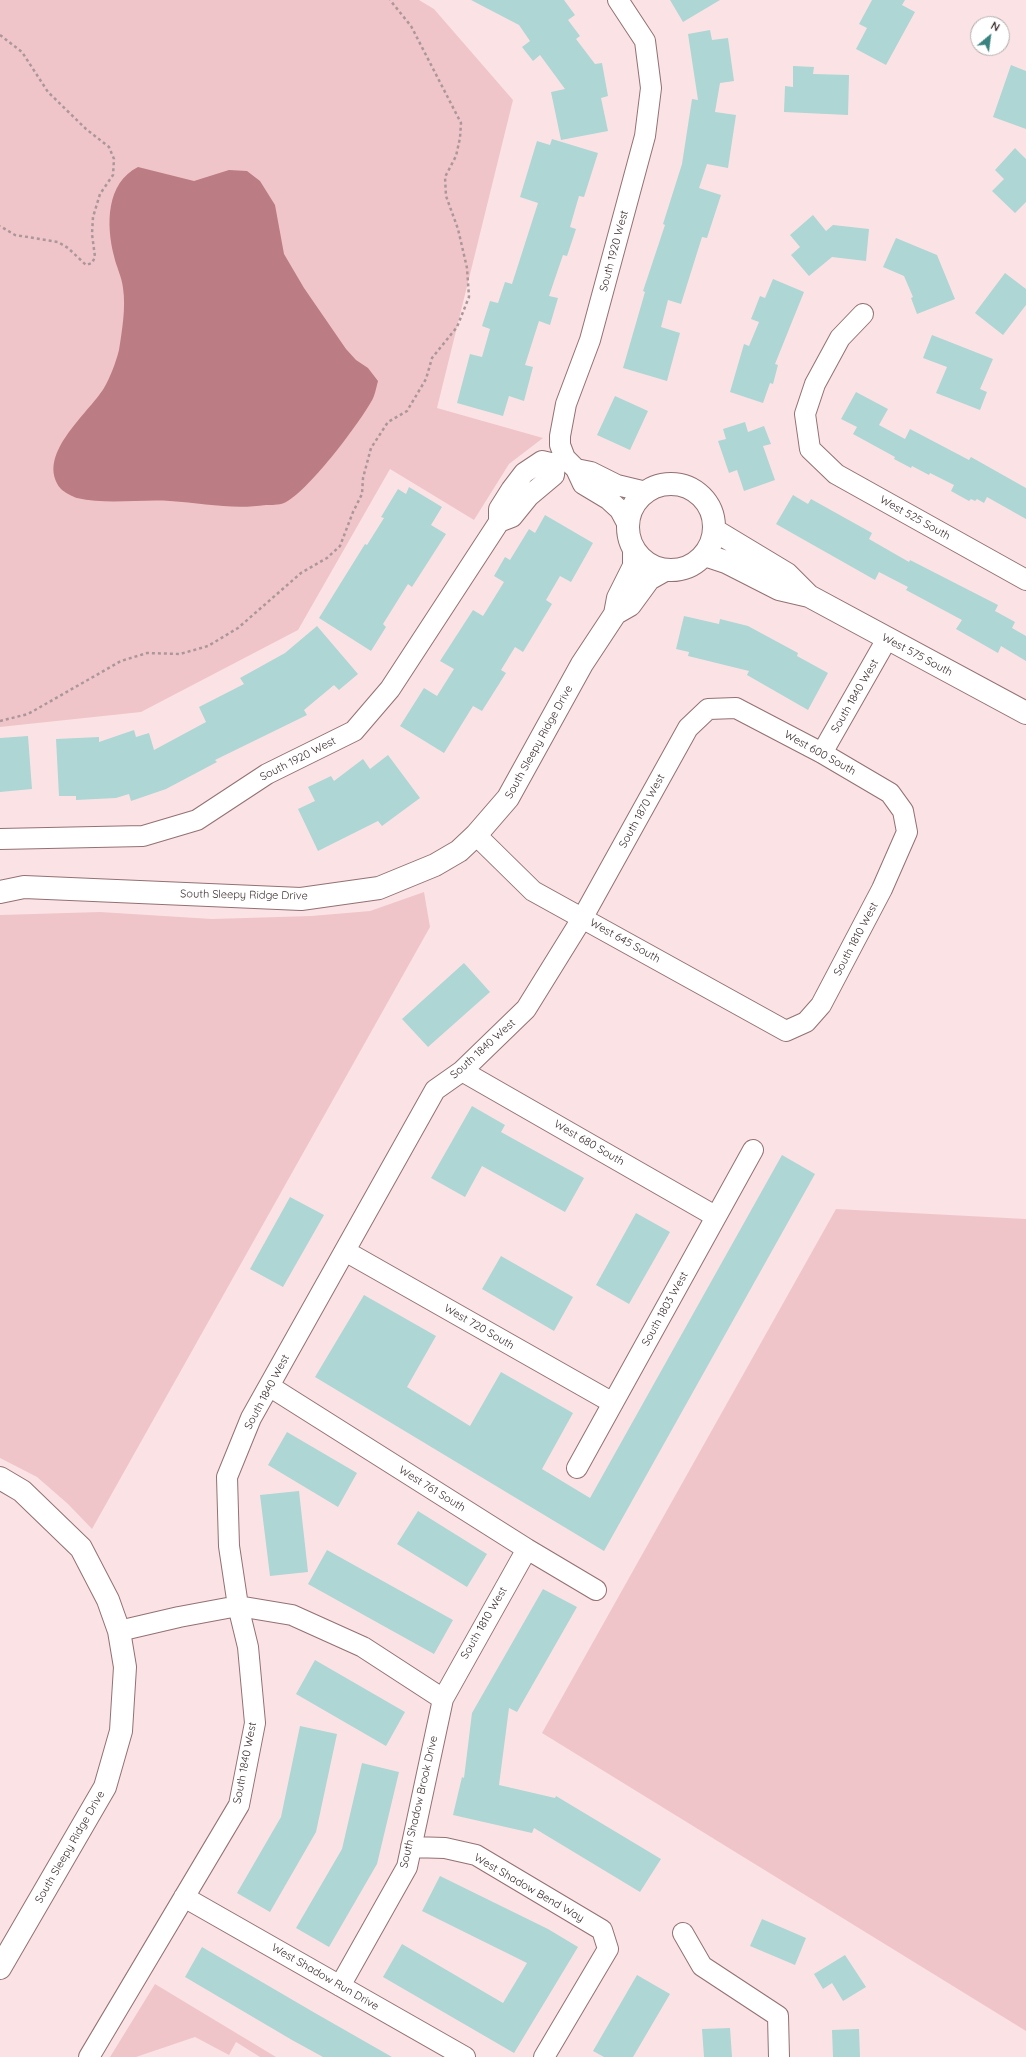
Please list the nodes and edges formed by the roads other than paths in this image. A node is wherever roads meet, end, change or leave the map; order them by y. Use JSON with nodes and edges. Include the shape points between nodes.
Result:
{"nodes":[{"id":1,"x":618,"y":0,"type":"edge"},
{"id":2,"x":863,"y":314,"type":"dead end"},
{"id":3,"x":565,"y":464,"type":"junction"},
{"id":4,"x":646,"y":492,"type":"junction"},
{"id":5,"x":628,"y":525,"type":"junction"},
{"id":6,"x":714,"y":530,"type":"junction"},
{"id":7,"x":634,"y":550,"type":"junction"},
{"id":8,"x":705,"y":554,"type":"junction"},
{"id":9,"x":666,"y":570,"type":"junction"},
{"id":10,"x":1026,"y":580,"type":"edge"},
{"id":11,"x":809,"y":596,"type":"junction"},
{"id":12,"x":615,"y":614,"type":"junction"},
{"id":13,"x":887,"y":639,"type":"junction"},
{"id":14,"x":708,"y":709,"type":"joint"},
{"id":15,"x":1026,"y":713,"type":"edge"},
{"id":16,"x":822,"y":753,"type":"junction"},
{"id":17,"x":907,"y":832,"type":"joint"},
{"id":18,"x":476,"y":835,"type":"junction"},
{"id":19,"x":0,"y":839,"type":"edge"},
{"id":20,"x":0,"y":892,"type":"edge"},
{"id":21,"x":584,"y":917,"type":"junction"},
{"id":22,"x":786,"y":1031,"type":"joint"},
{"id":23,"x":462,"y":1071,"type":"junction"},
{"id":24,"x":753,"y":1150,"type":"dead end"},
{"id":25,"x":715,"y":1216,"type":"junction"},
{"id":26,"x":345,"y":1251,"type":"junction"},
{"id":27,"x":269,"y":1386,"type":"junction"},
{"id":28,"x":613,"y":1403,"type":"junction"},
{"id":29,"x":577,"y":1468,"type":"dead end"},
{"id":30,"x":0,"y":1478,"type":"edge"},
{"id":31,"x":527,"y":1549,"type":"junction"},
{"id":32,"x":596,"y":1590,"type":"dead end"},
{"id":33,"x":238,"y":1606,"type":"junction"},
{"id":34,"x":119,"y":1631,"type":"junction"},
{"id":35,"x":443,"y":1699,"type":"junction"},
{"id":36,"x":411,"y":1846,"type":"junction"},
{"id":37,"x":184,"y":1897,"type":"junction"},
{"id":38,"x":683,"y":1933,"type":"dead end"},
{"id":39,"x":0,"y":1968,"type":"edge"},
{"id":40,"x":340,"y":1986,"type":"junction"},
{"id":41,"x":89,"y":2057,"type":"edge"},
{"id":42,"x":465,"y":2057,"type":"edge"},
{"id":43,"x":544,"y":2057,"type":"edge"},
{"id":44,"x":779,"y":2057,"type":"edge"}],
"edges":[{"from":1,"to":3,"type":"street","name":"South 1920 West","via":[[644,41],[651,88],[645,136],[590,340],[562,420],[560,445]]},
{"from":2,"to":10,"type":"street","name":"West 525 South","via":[[840,338],[815,384],[805,414],[810,449],[836,474]]},
{"from":3,"to":4,"type":"street","via":[[591,472],[617,485]]},
{"from":3,"to":5,"type":"street","via":[[584,484],[620,510]]},
{"from":3,"to":19,"type":"street","name":"South 1920 West","via":[[542,461],[524,473],[499,508],[499,522],[390,689],[354,731],[267,774],[197,820],[143,836]]},
{"from":4,"to":5,"type":"street","via":[[631,510]]},
{"from":4,"to":6,"type":"street","via":[[660,486],[675,484],[686,487],[699,495],[709,506]]},
{"from":5,"to":7,"type":"street"},
{"from":6,"to":8,"type":"street","via":[[711,544]]},
{"from":6,"to":11,"type":"street","name":"West 575 South","via":[[787,574]]},
{"from":7,"to":9,"type":"street","via":[[648,564]]},
{"from":7,"to":12,"type":"street","name":"South Sleepy Ridge Drive","via":[[634,566],[618,598]]},
{"from":8,"to":9,"type":"street","via":[[694,565],[680,570]]},
{"from":8,"to":11,"type":"street","name":"West 575 South","via":[[779,589]]},
{"from":9,"to":12,"type":"street","name":"South Sleepy Ridge Drive","via":[[649,579],[630,605]]},
{"from":11,"to":13,"type":"street","name":"West 575 South"},
{"from":12,"to":18,"type":"street","name":"South Sleepy Ridge Drive","via":[[582,664],[508,798]]},
{"from":13,"to":15,"type":"street","name":"West 575 South"},
{"from":13,"to":16,"type":"street","name":"South 1840 West"},
{"from":14,"to":16,"type":"street","name":"West 600 South","via":[[736,708]]},
{"from":14,"to":21,"type":"street","name":"South 1870 West","via":[[688,728]]},
{"from":16,"to":17,"type":"street","name":"West 600 South","via":[[890,793],[903,811]]},
{"from":17,"to":22,"type":"street","name":"South 1810 West","via":[[882,889],[821,1005],[806,1022]]},
{"from":18,"to":20,"type":"street","name":"South Sleepy Ridge Drive","via":[[459,851],[434,865],[379,888],[301,899],[24,887]]},
{"from":18,"to":21,"type":"street","name":"West 645 South","via":[[533,891]]},
{"from":21,"to":22,"type":"street","name":"West 645 South"},
{"from":21,"to":23,"type":"street","name":"South 1840 West","via":[[526,1009]]},
{"from":23,"to":25,"type":"street","name":"West 680 South"},
{"from":23,"to":26,"type":"street","name":"South 1840 West","via":[[435,1090]]},
{"from":24,"to":25,"type":"street","name":"South 1803 West"},
{"from":25,"to":28,"type":"street","name":"South 1803 West"},
{"from":26,"to":27,"type":"street","name":"South 1840 West"},
{"from":26,"to":28,"type":"street","name":"West 720 South"},
{"from":27,"to":31,"type":"street","name":"West 761 South"},
{"from":27,"to":33,"type":"street","name":"South 1840 West","via":[[251,1418],[227,1477],[229,1546]]},
{"from":28,"to":29,"type":"street","name":"South 1803 West"},
{"from":30,"to":34,"type":"street","name":"South Sleepy Ridge Drive","via":[[22,1491],[81,1548],[108,1600]]},
{"from":31,"to":32,"type":"street","name":"West 761 South"},
{"from":31,"to":35,"type":"street","name":"South 1810 West"},
{"from":33,"to":34,"type":"street"},
{"from":33,"to":35,"type":"street","via":[[292,1615],[363,1647]]},
{"from":33,"to":37,"type":"street","name":"South 1840 West","via":[[248,1647],[255,1723],[239,1805]]},
{"from":34,"to":39,"type":"street","name":"South Sleepy Ridge Drive","via":[[125,1667],[121,1731],[105,1787]]},
{"from":35,"to":36,"type":"street","name":"South Shadow Brook Drive"},
{"from":36,"to":40,"type":"street","name":"South Shadow Brook Drive","via":[[407,1866]]},
{"from":36,"to":43,"type":"street","name":"West Shadow Bend Way","via":[[445,1848],[476,1855],[602,1930],[608,1949]]},
{"from":37,"to":40,"type":"street","name":"West Shadow Run Drive"},
{"from":37,"to":41,"type":"street","name":"South 1840 West"},
{"from":38,"to":44,"type":"street","via":[[702,1966],[778,2016]]},
{"from":40,"to":42,"type":"street","name":"West Shadow Run Drive"}]}
